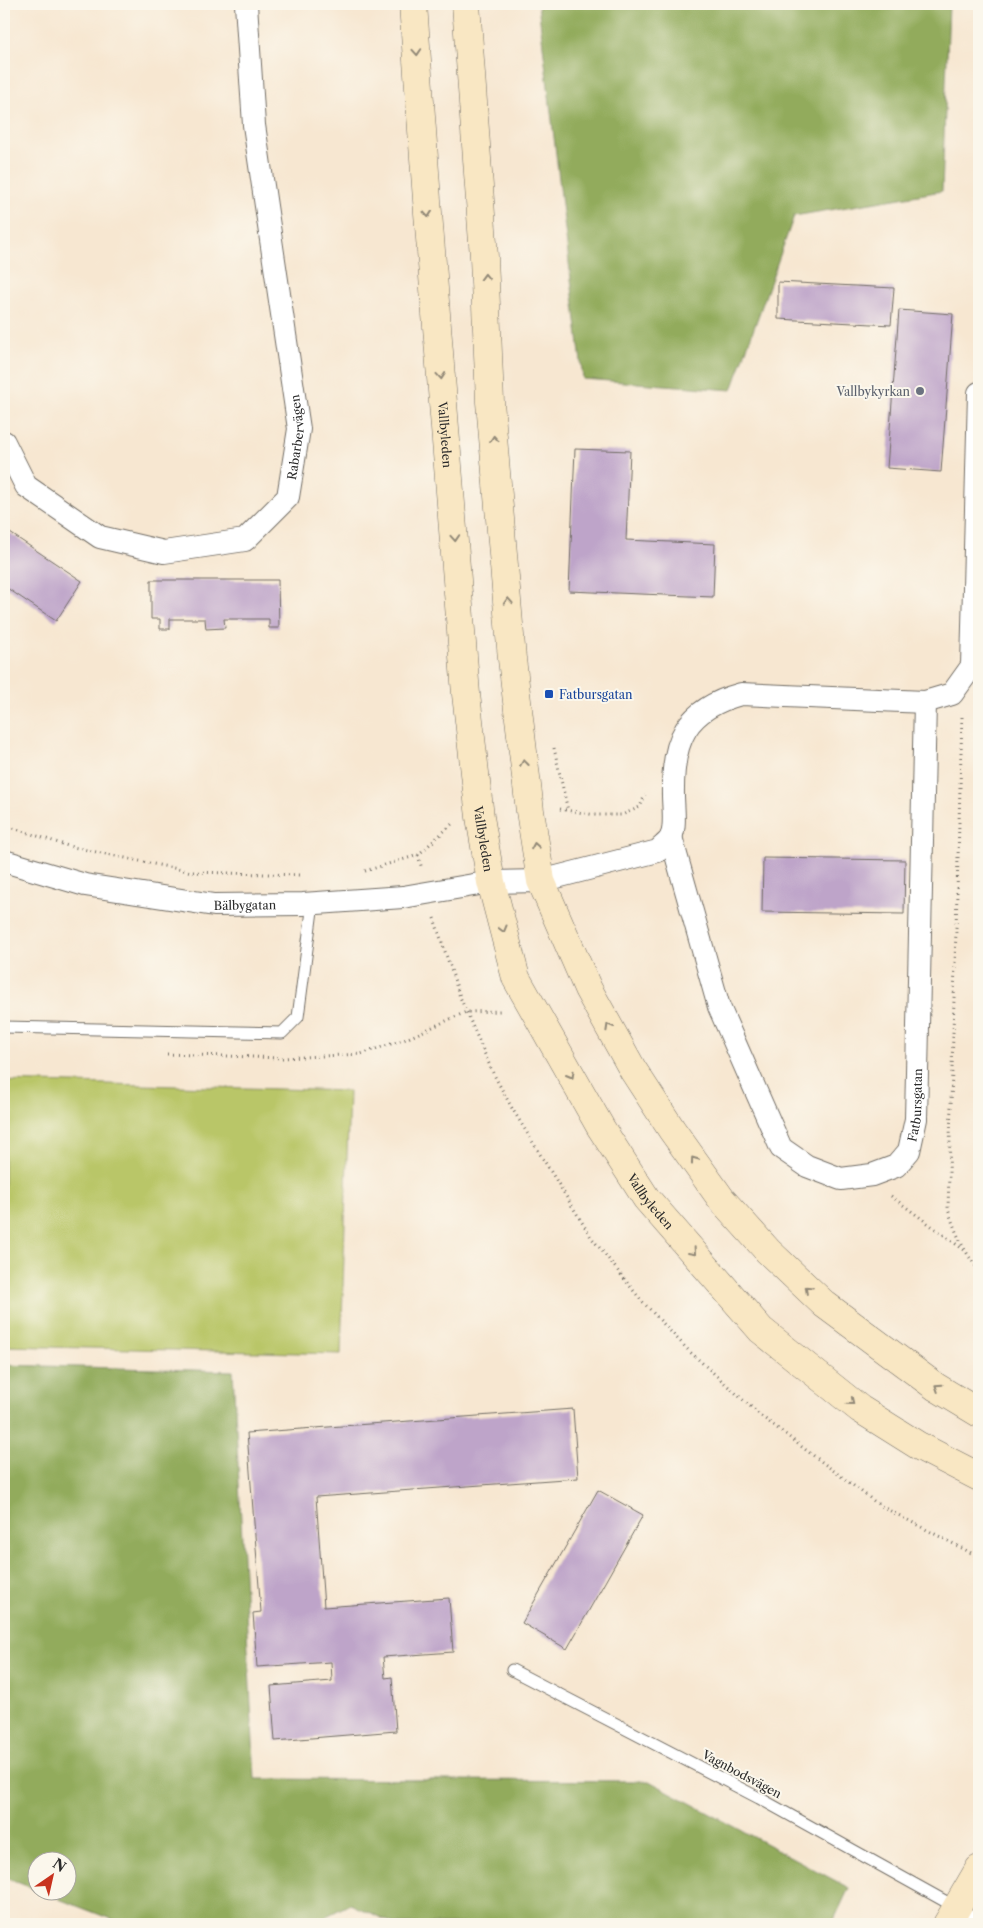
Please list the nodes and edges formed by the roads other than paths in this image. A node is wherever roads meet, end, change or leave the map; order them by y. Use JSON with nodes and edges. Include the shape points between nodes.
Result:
{"nodes":[{"id":1,"x":246,"y":4,"type":"edge"},
{"id":2,"x":413,"y":4,"type":"edge"},
{"id":3,"x":466,"y":4,"type":"edge"},
{"id":4,"x":979,"y":393,"type":"edge"},
{"id":5,"x":4,"y":442,"type":"edge"},
{"id":6,"x":977,"y":571,"type":"edge"},
{"id":7,"x":925,"y":702,"type":"junction"},
{"id":8,"x":671,"y":838,"type":"junction"},
{"id":9,"x":4,"y":861,"type":"edge"},
{"id":10,"x":541,"y":881,"type":"junction"},
{"id":11,"x":490,"y":882,"type":"junction"},
{"id":12,"x":314,"y":903,"type":"junction"},
{"id":13,"x":4,"y":1027,"type":"edge"},
{"id":14,"x":979,"y":1412,"type":"edge"},
{"id":15,"x":979,"y":1477,"type":"edge"},
{"id":16,"x":512,"y":1670,"type":"dead end"},
{"id":17,"x":979,"y":1868,"type":"edge"},
{"id":18,"x":961,"y":1917,"type":"edge"}],
"edges":[{"from":1,"to":5,"type":"street","name":"Rabarbervägen","via":[[254,125],[299,429],[288,497],[245,540],[164,552],[100,537],[26,486]]},
{"from":2,"to":11,"type":"main road","name":"Vallbyleden","one_way":true,"via":[[466,694]]},
{"from":10,"to":3,"type":"main road","one_way":true,"via":[[512,659],[490,402],[484,257]]},
{"from":4,"to":6,"type":"street"},
{"from":6,"to":7,"type":"street","name":"Fatbursgatan","via":[[972,666],[952,694]]},
{"from":7,"to":8,"type":"street","name":"Fatbursgatan","via":[[741,694],[720,700],[696,715],[680,741],[673,784]]},
{"from":7,"to":8,"type":"street","name":"Fatbursgatan","via":[[916,1119],[909,1151],[896,1166],[872,1175],[841,1179],[807,1166],[781,1148],[719,1007]]},
{"from":8,"to":10,"type":"street","via":[[658,851]]},
{"from":9,"to":12,"type":"street","name":"Bälbygatan","via":[[85,885],[205,903]]},
{"from":10,"to":11,"type":"street"},
{"from":14,"to":10,"type":"main road","one_way":true,"via":[[936,1386],[824,1304],[768,1251],[722,1200],[633,1070],[588,989]]},
{"from":11,"to":12,"type":"street","name":"Bälbygatan","via":[[403,897]]},
{"from":11,"to":15,"type":"main road","name":"Vallbyleden","one_way":true,"via":[[516,978],[601,1128],[646,1198],[761,1330],[860,1409],[918,1446]]},
{"from":12,"to":13,"type":"lane","via":[[298,1017],[282,1033]]},
{"from":16,"to":18,"type":"lane","name":"Vagnbodsvägen","via":[[759,1798]]},
{"from":17,"to":18,"type":"main road"}]}
